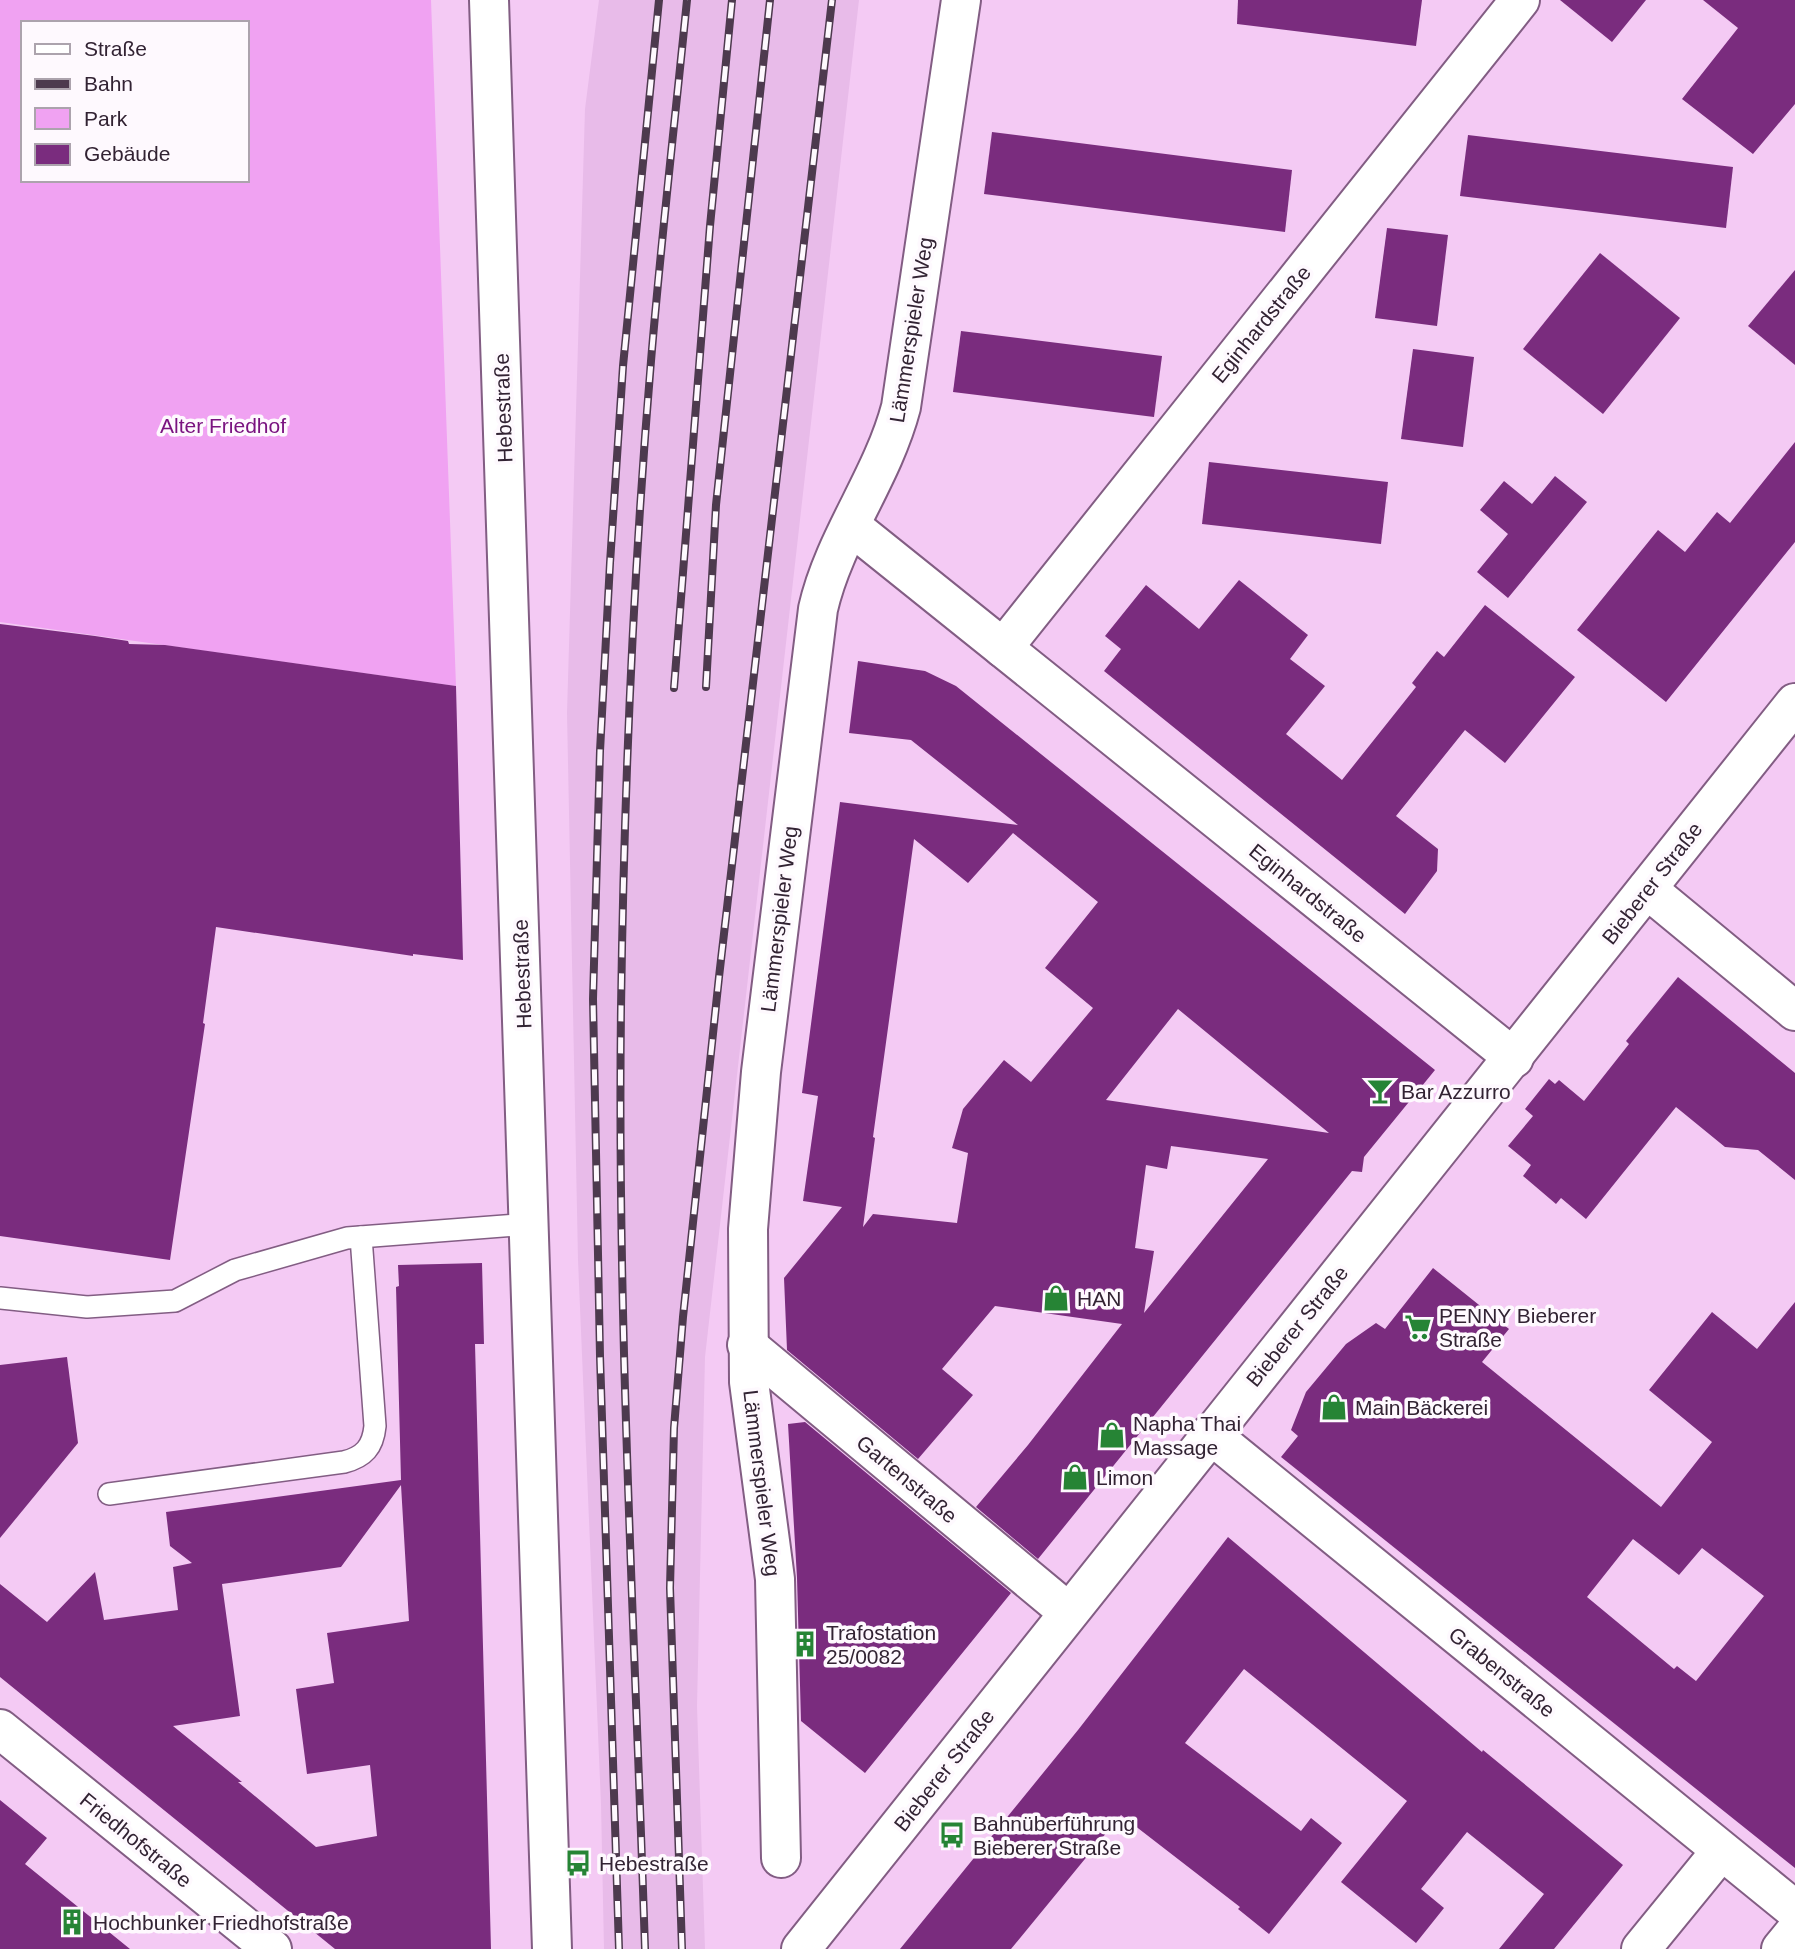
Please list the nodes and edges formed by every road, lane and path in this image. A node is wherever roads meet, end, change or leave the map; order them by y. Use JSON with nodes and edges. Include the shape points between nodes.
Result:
{"nodes":[{"id":1,"x":489,"y":0,"type":"edge"},
{"id":2,"x":961,"y":0,"type":"edge"},
{"id":3,"x":1520,"y":0,"type":"edge"},
{"id":4,"x":851,"y":526,"type":"junction"},
{"id":5,"x":1003,"y":648,"type":"junction"},
{"id":6,"x":1795,"y":704,"type":"edge"},
{"id":7,"x":1647,"y":888,"type":"junction"},
{"id":8,"x":1795,"y":1011,"type":"edge"},
{"id":9,"x":1514,"y":1058,"type":"junction"},
{"id":10,"x":530,"y":1224,"type":"junction"},
{"id":11,"x":361,"y":1237,"type":"junction"},
{"id":12,"x":0,"y":1298,"type":"edge"},
{"id":13,"x":747,"y":1345,"type":"junction"},
{"id":14,"x":1210,"y":1434,"type":"junction"},
{"id":15,"x":109,"y":1494,"type":"dead end"},
{"id":16,"x":1068,"y":1612,"type":"junction"},
{"id":17,"x":0,"y":1729,"type":"edge"},
{"id":18,"x":1721,"y":1851,"type":"junction"},
{"id":19,"x":781,"y":1858,"type":"dead end"},
{"id":20,"x":1795,"y":1910,"type":"edge"},
{"id":21,"x":1795,"y":1931,"type":"edge"},
{"id":22,"x":818,"y":1935,"type":"edge"},
{"id":23,"x":272,"y":1949,"type":"edge"},
{"id":24,"x":552,"y":1949,"type":"edge"},
{"id":25,"x":801,"y":1949,"type":"edge"},
{"id":26,"x":1641,"y":1949,"type":"edge"},
{"id":27,"x":1781,"y":1949,"type":"edge"}],
"edges":[{"from":1,"to":10,"type":"street","name":"Hebestraße"},
{"from":2,"to":4,"type":"street","name":"Lämmerspieler Weg","via":[[901,407],[885,456]]},
{"from":3,"to":5,"type":"street","name":"Eginhardstraße"},
{"from":4,"to":5,"type":"street","name":"Eginhardstraße"},
{"from":4,"to":13,"type":"street","name":"Lämmerspieler Weg","via":[[832,563],[818,609],[761,1072],[748,1230]]},
{"from":5,"to":9,"type":"street","name":"Eginhardstraße"},
{"from":6,"to":7,"type":"street","name":"Bieberer Straße"},
{"from":7,"to":8,"type":"street"},
{"from":7,"to":9,"type":"street","name":"Bieberer Straße"},
{"from":9,"to":14,"type":"street","name":"Bieberer Straße"},
{"from":10,"to":11,"type":"lane"},
{"from":10,"to":24,"type":"street","name":"Hebestraße"},
{"from":11,"to":12,"type":"lane","via":[[235,1270],[175,1301],[87,1307]]},
{"from":11,"to":15,"type":"lane","via":[[375,1426],[368,1450],[344,1462]]},
{"from":13,"to":16,"type":"street","name":"Gartenstraße"},
{"from":13,"to":19,"type":"street","name":"Lämmerspieler Weg","via":[[775,1578]]},
{"from":14,"to":16,"type":"street","name":"Bieberer Straße"},
{"from":14,"to":18,"type":"street","name":"Grabenstraße"},
{"from":16,"to":22,"type":"street","name":"Bieberer Straße"},
{"from":17,"to":23,"type":"street","name":"Friedhofstraße"},
{"from":18,"to":20,"type":"street","name":"Grabenstraße"},
{"from":18,"to":26,"type":"street"},
{"from":21,"to":27,"type":"street"},
{"from":22,"to":25,"type":"street","name":"Bieberer Straße"}]}
